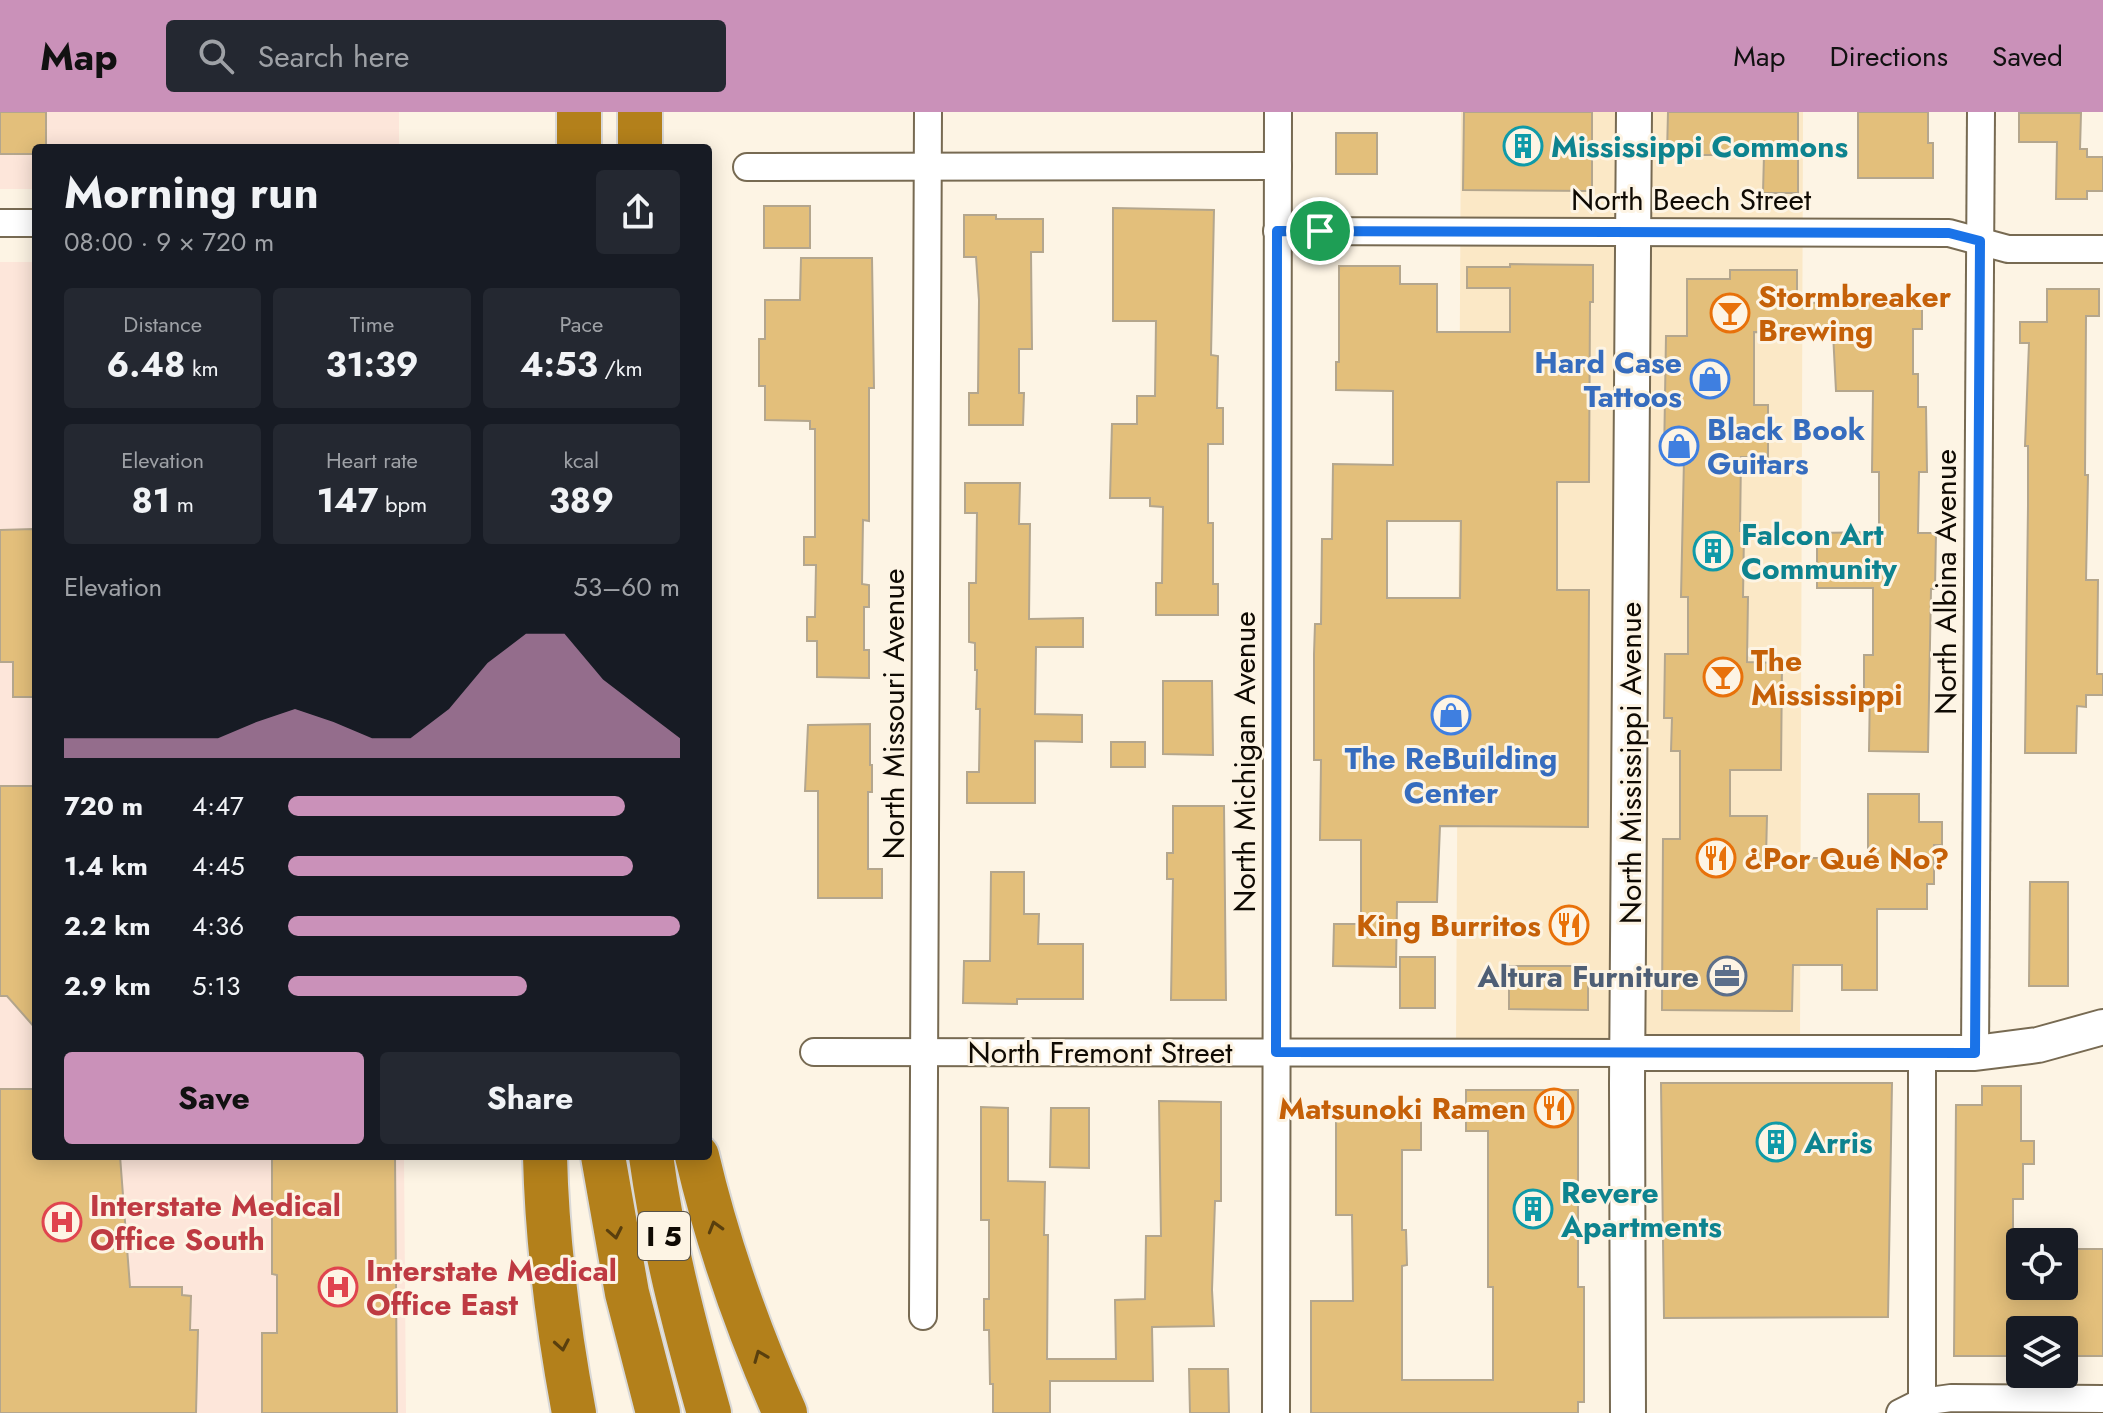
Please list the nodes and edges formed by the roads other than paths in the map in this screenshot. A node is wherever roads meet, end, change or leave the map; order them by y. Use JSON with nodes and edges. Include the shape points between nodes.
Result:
{"nodes":[{"id":1,"x":579,"y":112,"type":"edge"},
{"id":2,"x":640,"y":112,"type":"edge"},
{"id":3,"x":928,"y":112,"type":"edge"},
{"id":4,"x":1278,"y":112,"type":"edge"},
{"id":5,"x":1634,"y":112,"type":"edge"},
{"id":6,"x":1981,"y":112,"type":"edge"},
{"id":7,"x":579,"y":144,"type":"edge"},
{"id":8,"x":640,"y":144,"type":"edge"},
{"id":9,"x":1278,"y":166,"type":"junction"},
{"id":10,"x":747,"y":167,"type":"dead end"},
{"id":11,"x":928,"y":167,"type":"junction"},
{"id":12,"x":0,"y":223,"type":"edge"},
{"id":13,"x":32,"y":223,"type":"edge"},
{"id":14,"x":1277,"y":231,"type":"junction"},
{"id":15,"x":1633,"y":231,"type":"junction"},
{"id":16,"x":1980,"y":241,"type":"junction"},
{"id":17,"x":2103,"y":249,"type":"edge"},
{"id":18,"x":2103,"y":1027,"type":"edge"},
{"id":19,"x":814,"y":1052,"type":"dead end"},
{"id":20,"x":923,"y":1052,"type":"junction"},
{"id":21,"x":1276,"y":1052,"type":"junction"},
{"id":22,"x":1628,"y":1053,"type":"junction"},
{"id":23,"x":1922,"y":1053,"type":"junction"},
{"id":24,"x":1975,"y":1053,"type":"junction"},
{"id":25,"x":545,"y":1160,"type":"edge"},
{"id":26,"x":604,"y":1160,"type":"edge"},
{"id":27,"x":652,"y":1160,"type":"edge"},
{"id":28,"x":698,"y":1160,"type":"edge"},
{"id":29,"x":923,"y":1316,"type":"dead end"},
{"id":30,"x":2103,"y":1399,"type":"edge"},
{"id":31,"x":1911,"y":1408,"type":"edge"},
{"id":32,"x":574,"y":1413,"type":"edge"},
{"id":33,"x":658,"y":1413,"type":"edge"},
{"id":34,"x":709,"y":1413,"type":"edge"},
{"id":35,"x":785,"y":1413,"type":"edge"},
{"id":36,"x":1276,"y":1413,"type":"edge"},
{"id":37,"x":1628,"y":1413,"type":"edge"}],
"edges":[{"from":1,"to":7,"type":"highway"},
{"from":2,"to":8,"type":"highway"},
{"from":3,"to":11,"type":"street","name":"North Missouri Avenue"},
{"from":4,"to":9,"type":"street","name":"North Michigan Avenue"},
{"from":5,"to":15,"type":"street","name":"North Mississippi Avenue"},
{"from":6,"to":16,"type":"street","name":"North Albina Avenue"},
{"from":9,"to":11,"type":"street"},
{"from":9,"to":14,"type":"street","name":"North Michigan Avenue"},
{"from":10,"to":11,"type":"street"},
{"from":11,"to":20,"type":"street","name":"North Missouri Avenue"},
{"from":12,"to":13,"type":"street"},
{"from":14,"to":15,"type":"street","name":"North Beech Street"},
{"from":14,"to":21,"type":"street","name":"North Michigan Avenue"},
{"from":15,"to":16,"type":"street","name":"North Beech Street","via":[[1949,233]]},
{"from":15,"to":22,"type":"street","name":"North Mississippi Avenue"},
{"from":16,"to":17,"type":"street","name":"North Beech Street","via":[[2008,249]]},
{"from":16,"to":24,"type":"street","name":"North Albina Avenue"},
{"from":18,"to":24,"type":"street","name":"North Fremont Street","via":[[2038,1045]]},
{"from":19,"to":20,"type":"street","name":"North Fremont Street"},
{"from":20,"to":21,"type":"street","name":"North Fremont Street"},
{"from":20,"to":29,"type":"street","name":"North Missouri Avenue"},
{"from":21,"to":22,"type":"street","name":"North Fremont Street"},
{"from":21,"to":36,"type":"street","name":"North Michigan Avenue"},
{"from":22,"to":23,"type":"street","name":"North Fremont Street"},
{"from":22,"to":37,"type":"street","name":"North Mississippi Avenue"},
{"from":23,"to":24,"type":"street","name":"North Fremont Street"},
{"from":23,"to":31,"type":"street"},
{"from":25,"to":32,"type":"highway","one_way":true,"via":[[554,1299]]},
{"from":26,"to":33,"type":"highway","number":"I 5","one_way":true,"via":[[627,1293]]},
{"from":27,"to":34,"type":"highway","number":"I 5","via":[[681,1315]]},
{"from":35,"to":28,"type":"highway","one_way":true,"via":[[733,1285]]},
{"from":30,"to":31,"type":"street","via":[[1951,1398]]}]}
